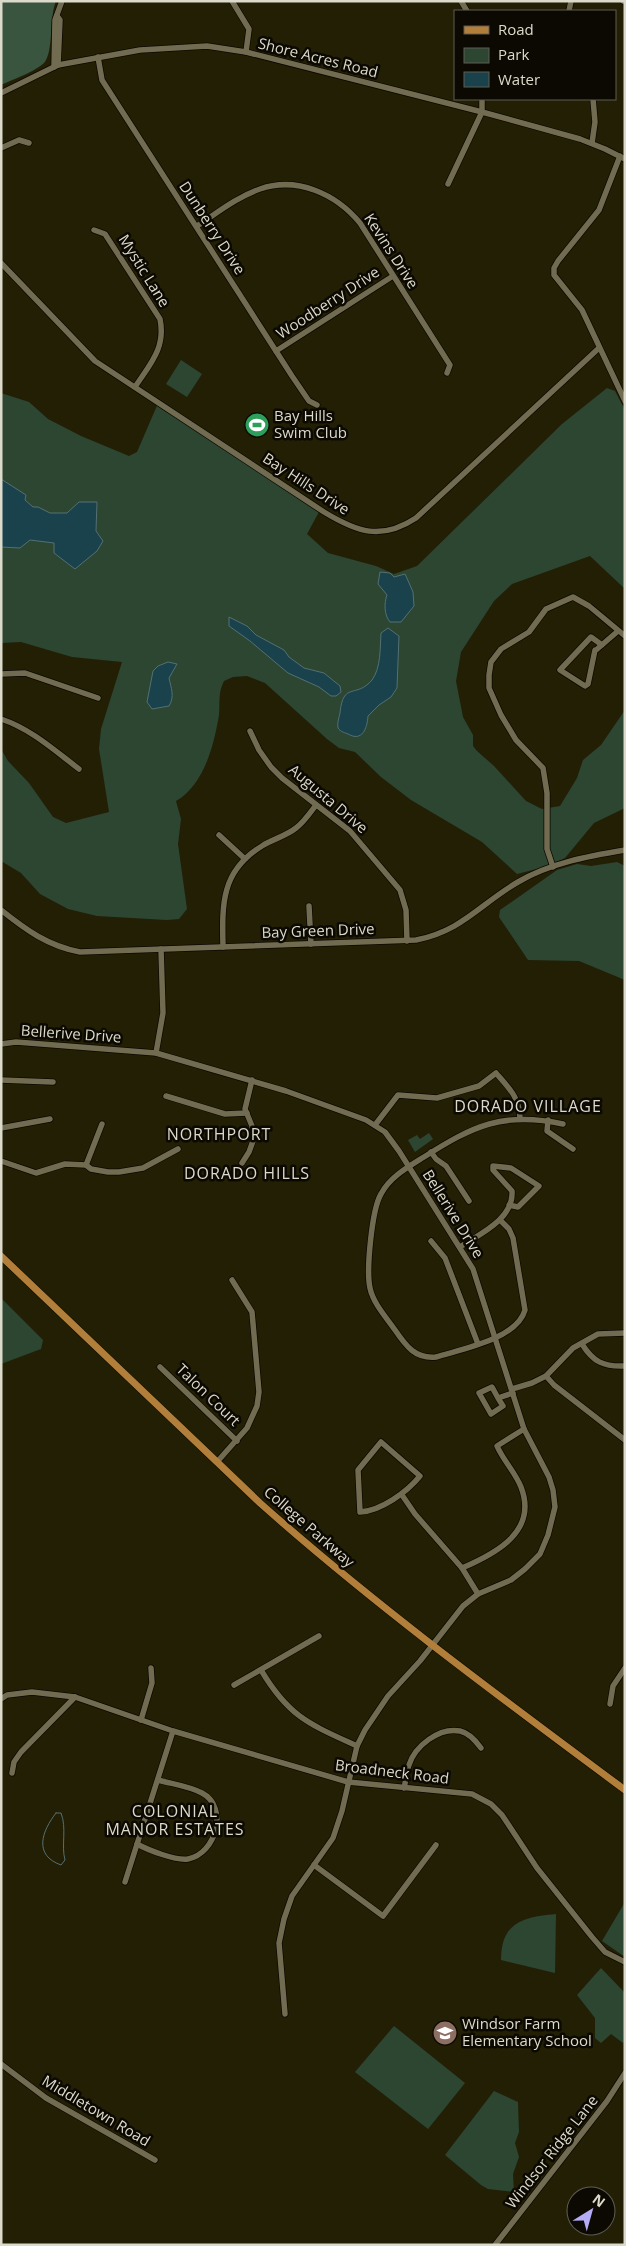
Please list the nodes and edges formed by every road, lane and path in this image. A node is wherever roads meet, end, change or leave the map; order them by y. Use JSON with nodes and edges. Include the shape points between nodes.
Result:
{"nodes":[{"id":1,"x":62,"y":1,"type":"edge"},
{"id":2,"x":232,"y":1,"type":"edge"},
{"id":3,"x":246,"y":52,"type":"junction"},
{"id":4,"x":98,"y":57,"type":"junction"},
{"id":5,"x":56,"y":66,"type":"junction"},
{"id":6,"x":1,"y":92,"type":"edge"},
{"id":7,"x":482,"y":100,"type":"edge"},
{"id":8,"x":593,"y":100,"type":"edge"},
{"id":9,"x":482,"y":112,"type":"junction"},
{"id":10,"x":29,"y":143,"type":"dead end"},
{"id":11,"x":592,"y":143,"type":"junction"},
{"id":12,"x":1,"y":148,"type":"edge"},
{"id":13,"x":622,"y":158,"type":"edge"},
{"id":14,"x":448,"y":184,"type":"dead end"},
{"id":15,"x":197,"y":226,"type":"junction"},
{"id":16,"x":94,"y":230,"type":"dead end"},
{"id":17,"x":1,"y":263,"type":"edge"},
{"id":18,"x":393,"y":276,"type":"junction"},
{"id":19,"x":599,"y":348,"type":"junction"},
{"id":20,"x":276,"y":351,"type":"junction"},
{"id":21,"x":448,"y":373,"type":"dead end"},
{"id":22,"x":135,"y":387,"type":"junction"},
{"id":23,"x":625,"y":401,"type":"edge"},
{"id":24,"x":317,"y":405,"type":"dead end"},
{"id":25,"x":618,"y":631,"type":"junction"},
{"id":26,"x":625,"y":636,"type":"edge"},
{"id":27,"x":602,"y":645,"type":"junction"},
{"id":28,"x":1,"y":674,"type":"edge"},
{"id":29,"x":98,"y":698,"type":"dead end"},
{"id":30,"x":1,"y":719,"type":"edge"},
{"id":31,"x":250,"y":731,"type":"dead end"},
{"id":32,"x":79,"y":769,"type":"dead end"},
{"id":33,"x":316,"y":805,"type":"junction"},
{"id":34,"x":219,"y":835,"type":"dead end"},
{"id":35,"x":625,"y":850,"type":"edge"},
{"id":36,"x":245,"y":859,"type":"junction"},
{"id":37,"x":552,"y":867,"type":"junction"},
{"id":38,"x":309,"y":906,"type":"dead end"},
{"id":39,"x":1,"y":910,"type":"edge"},
{"id":40,"x":407,"y":941,"type":"junction"},
{"id":41,"x":312,"y":944,"type":"junction"},
{"id":42,"x":223,"y":947,"type":"junction"},
{"id":43,"x":161,"y":948,"type":"junction"},
{"id":44,"x":1,"y":1044,"type":"edge"},
{"id":45,"x":156,"y":1053,"type":"junction"},
{"id":46,"x":1,"y":1080,"type":"edge"},
{"id":47,"x":252,"y":1080,"type":"junction"},
{"id":48,"x":53,"y":1082,"type":"dead end"},
{"id":49,"x":166,"y":1096,"type":"dead end"},
{"id":50,"x":247,"y":1113,"type":"junction"},
{"id":51,"x":520,"y":1119,"type":"junction"},
{"id":52,"x":50,"y":1120,"type":"dead end"},
{"id":53,"x":548,"y":1120,"type":"junction"},
{"id":54,"x":102,"y":1124,"type":"dead end"},
{"id":55,"x":563,"y":1124,"type":"dead end"},
{"id":56,"x":374,"y":1125,"type":"junction"},
{"id":57,"x":1,"y":1128,"type":"edge"},
{"id":58,"x":178,"y":1149,"type":"dead end"},
{"id":59,"x":573,"y":1149,"type":"dead end"},
{"id":60,"x":431,"y":1152,"type":"junction"},
{"id":61,"x":1,"y":1161,"type":"edge"},
{"id":62,"x":242,"y":1163,"type":"dead end"},
{"id":63,"x":86,"y":1165,"type":"junction"},
{"id":64,"x":409,"y":1167,"type":"junction"},
{"id":65,"x":469,"y":1201,"type":"dead end"},
{"id":66,"x":509,"y":1205,"type":"junction"},
{"id":67,"x":500,"y":1220,"type":"junction"},
{"id":68,"x":431,"y":1241,"type":"dead end"},
{"id":69,"x":460,"y":1247,"type":"junction"},
{"id":70,"x":1,"y":1256,"type":"edge"},
{"id":71,"x":232,"y":1280,"type":"dead end"},
{"id":72,"x":625,"y":1333,"type":"edge"},
{"id":73,"x":496,"y":1338,"type":"junction"},
{"id":74,"x":478,"y":1344,"type":"junction"},
{"id":75,"x":582,"y":1344,"type":"junction"},
{"id":76,"x":625,"y":1366,"type":"edge"},
{"id":77,"x":160,"y":1367,"type":"dead end"},
{"id":78,"x":546,"y":1376,"type":"junction"},
{"id":79,"x":513,"y":1391,"type":"junction"},
{"id":80,"x":498,"y":1398,"type":"junction"},
{"id":81,"x":524,"y":1429,"type":"junction"},
{"id":82,"x":625,"y":1440,"type":"edge"},
{"id":83,"x":237,"y":1441,"type":"junction"},
{"id":84,"x":217,"y":1462,"type":"junction"},
{"id":85,"x":402,"y":1495,"type":"junction"},
{"id":86,"x":462,"y":1568,"type":"junction"},
{"id":87,"x":478,"y":1594,"type":"junction"},
{"id":88,"x":319,"y":1636,"type":"dead end"},
{"id":89,"x":432,"y":1646,"type":"junction"},
{"id":90,"x":151,"y":1668,"type":"dead end"},
{"id":91,"x":625,"y":1668,"type":"edge"},
{"id":92,"x":261,"y":1670,"type":"junction"},
{"id":93,"x":234,"y":1685,"type":"dead end"},
{"id":94,"x":75,"y":1697,"type":"junction"},
{"id":95,"x":1,"y":1699,"type":"edge"},
{"id":96,"x":610,"y":1704,"type":"dead end"},
{"id":97,"x":141,"y":1720,"type":"junction"},
{"id":98,"x":173,"y":1731,"type":"junction"},
{"id":99,"x":357,"y":1746,"type":"junction"},
{"id":100,"x":481,"y":1748,"type":"dead end"},
{"id":101,"x":12,"y":1773,"type":"dead end"},
{"id":102,"x":158,"y":1780,"type":"junction"},
{"id":103,"x":348,"y":1782,"type":"junction"},
{"id":104,"x":404,"y":1788,"type":"junction"},
{"id":105,"x":625,"y":1790,"type":"edge"},
{"id":106,"x":137,"y":1844,"type":"junction"},
{"id":107,"x":436,"y":1845,"type":"dead end"},
{"id":108,"x":314,"y":1865,"type":"junction"},
{"id":109,"x":125,"y":1882,"type":"dead end"},
{"id":110,"x":625,"y":1962,"type":"edge"},
{"id":111,"x":285,"y":2014,"type":"dead end"},
{"id":112,"x":1,"y":2064,"type":"edge"},
{"id":113,"x":625,"y":2073,"type":"edge"},
{"id":114,"x":155,"y":2160,"type":"dead end"},
{"id":115,"x":495,"y":2245,"type":"edge"}],
"edges":[{"from":1,"to":5,"type":"street","via":[[53,38]]},
{"from":2,"to":3,"type":"street","via":[[249,29]]},
{"from":3,"to":4,"type":"street","name":"Shore Acres Road","via":[[186,46]]},
{"from":3,"to":9,"type":"street","name":"Shore Acres Road"},
{"from":4,"to":5,"type":"street","name":"Shore Acres Road"},
{"from":4,"to":15,"type":"street","name":"Dunberry Drive","via":[[102,80]]},
{"from":5,"to":6,"type":"street","name":"Shore Acres Road"},
{"from":7,"to":9,"type":"street"},
{"from":8,"to":11,"type":"street"},
{"from":9,"to":11,"type":"street","name":"Shore Acres Road"},
{"from":9,"to":14,"type":"street"},
{"from":10,"to":12,"type":"street","via":[[19,140]]},
{"from":11,"to":13,"type":"street","name":"Shore Acres Road"},
{"from":13,"to":19,"type":"street","via":[[599,210],[554,268],[557,281],[582,310]]},
{"from":15,"to":18,"type":"street","name":"Kevins Drive","via":[[260,189],[282,185],[311,189],[331,197],[351,212]]},
{"from":15,"to":20,"type":"street","name":"Dunberry Drive"},
{"from":16,"to":22,"type":"street","name":"Mystic Lane","via":[[105,234],[160,319],[163,333],[160,348]]},
{"from":17,"to":22,"type":"street","name":"Bay Hills Drive","via":[[95,361]]},
{"from":18,"to":20,"type":"street","name":"Woodberry Drive"},
{"from":18,"to":21,"type":"street","name":"Kevins Drive","via":[[450,365]]},
{"from":19,"to":22,"type":"street","name":"Bay Hills Drive","via":[[416,518],[378,533],[344,524]]},
{"from":19,"to":23,"type":"street"},
{"from":20,"to":24,"type":"street","name":"Dunberry Drive","via":[[309,402]]},
{"from":25,"to":26,"type":"street"},
{"from":25,"to":27,"type":"street"},
{"from":25,"to":37,"type":"street","via":[[573,597],[546,609],[529,632],[501,649],[492,662],[490,688],[501,716],[516,740],[543,768],[547,793],[547,850]]},
{"from":27,"to":27,"type":"street","via":[[595,650],[585,686],[560,670],[591,637]]},
{"from":28,"to":29,"type":"street","via":[[25,673]]},
{"from":30,"to":32,"type":"street","via":[[38,737]]},
{"from":31,"to":33,"type":"street","name":"Augusta Drive","via":[[271,767]]},
{"from":33,"to":36,"type":"street","via":[[297,828],[263,845]]},
{"from":33,"to":40,"type":"street","name":"Augusta Drive","via":[[359,839],[400,890],[406,910]]},
{"from":34,"to":36,"type":"street"},
{"from":35,"to":37,"type":"street","name":"Bay Green Drive"},
{"from":36,"to":42,"type":"street","via":[[225,894]]},
{"from":37,"to":40,"type":"street","name":"Bay Green Drive","via":[[509,887],[446,932]]},
{"from":38,"to":41,"type":"street"},
{"from":39,"to":43,"type":"street","name":"Bay Green Drive","via":[[40,939],[61,948],[95,952]]},
{"from":40,"to":41,"type":"street","name":"Bay Green Drive"},
{"from":41,"to":42,"type":"street","name":"Bay Green Drive"},
{"from":42,"to":43,"type":"street","name":"Bay Green Drive"},
{"from":43,"to":45,"type":"street","via":[[163,1013]]},
{"from":44,"to":45,"type":"street","name":"Bellerive Drive","via":[[16,1042]]},
{"from":45,"to":47,"type":"street","name":"Bellerive Drive"},
{"from":46,"to":48,"type":"street"},
{"from":47,"to":50,"type":"street","via":[[245,1104]]},
{"from":47,"to":56,"type":"street","name":"Bellerive Drive"},
{"from":49,"to":50,"type":"street","via":[[225,1114]]},
{"from":50,"to":62,"type":"street","via":[[253,1142]]},
{"from":51,"to":53,"type":"street"},
{"from":51,"to":56,"type":"street","via":[[517,1100],[496,1073],[479,1086],[437,1098],[398,1095]]},
{"from":51,"to":60,"type":"street","via":[[497,1121],[475,1128]]},
{"from":52,"to":57,"type":"street"},
{"from":53,"to":55,"type":"street"},
{"from":53,"to":59,"type":"street","via":[[547,1131]]},
{"from":54,"to":63,"type":"street"},
{"from":56,"to":64,"type":"street","name":"Bellerive Drive","via":[[389,1137]]},
{"from":58,"to":63,"type":"street","via":[[153,1164],[132,1171],[91,1170]]},
{"from":60,"to":64,"type":"street"},
{"from":60,"to":65,"type":"street","via":[[446,1166]]},
{"from":61,"to":63,"type":"street","via":[[36,1173],[65,1164]]},
{"from":64,"to":69,"type":"street","name":"Bellerive Drive"},
{"from":64,"to":74,"type":"street","via":[[388,1184],[376,1204],[370,1289],[404,1343],[415,1354],[436,1357]]},
{"from":66,"to":66,"type":"street","via":[[518,1207],[539,1186],[511,1168],[494,1166],[493,1170],[512,1191]]},
{"from":66,"to":67,"type":"street"},
{"from":67,"to":69,"type":"street"},
{"from":67,"to":73,"type":"street","via":[[513,1238],[525,1310],[515,1326]]},
{"from":68,"to":74,"type":"street","via":[[445,1258]]},
{"from":69,"to":73,"type":"street","name":"Bellerive Drive","via":[[476,1274]]},
{"from":70,"to":84,"type":"main road","name":"College Parkway"},
{"from":71,"to":83,"type":"street","via":[[252,1312],[259,1392],[253,1417]]},
{"from":72,"to":75,"type":"street","via":[[598,1334]]},
{"from":73,"to":74,"type":"street"},
{"from":73,"to":79,"type":"street","name":"Bellerive Drive"},
{"from":75,"to":76,"type":"street","via":[[594,1361],[603,1365]]},
{"from":75,"to":78,"type":"street","via":[[573,1348]]},
{"from":77,"to":83,"type":"street","name":"Talon Court"},
{"from":78,"to":79,"type":"street"},
{"from":78,"to":82,"type":"street"},
{"from":79,"to":80,"type":"street"},
{"from":79,"to":81,"type":"street","name":"Bellerive Drive"},
{"from":80,"to":80,"type":"street","via":[[492,1387],[479,1393],[491,1414],[503,1406]]},
{"from":81,"to":86,"type":"street","via":[[497,1446],[524,1496],[519,1528],[500,1548]]},
{"from":81,"to":87,"type":"street","name":"Bellerive Drive","via":[[554,1490],[555,1507],[548,1535],[540,1554],[525,1569],[511,1580]]},
{"from":83,"to":84,"type":"street"},
{"from":84,"to":89,"type":"main road","name":"College Parkway","via":[[292,1532]]},
{"from":85,"to":85,"type":"street","via":[[420,1476],[381,1442],[358,1470],[360,1512]]},
{"from":85,"to":86,"type":"street"},
{"from":86,"to":87,"type":"street"},
{"from":87,"to":89,"type":"street","name":"Bellerive Drive","via":[[464,1606]]},
{"from":88,"to":92,"type":"street"},
{"from":89,"to":99,"type":"street","name":"Bellerive Drive","via":[[378,1708]]},
{"from":89,"to":105,"type":"main road","name":"College Parkway"},
{"from":90,"to":97,"type":"street","via":[[152,1683]]},
{"from":91,"to":96,"type":"street","via":[[613,1686]]},
{"from":92,"to":93,"type":"street"},
{"from":92,"to":99,"type":"street","via":[[273,1690],[293,1712],[312,1725]]},
{"from":94,"to":95,"type":"street","name":"Broadneck Road","via":[[32,1692]]},
{"from":94,"to":97,"type":"street","name":"Broadneck Road"},
{"from":94,"to":101,"type":"street","via":[[21,1752]]},
{"from":97,"to":98,"type":"street","name":"Broadneck Road"},
{"from":98,"to":102,"type":"street"},
{"from":98,"to":103,"type":"street","name":"Broadneck Road"},
{"from":99,"to":103,"type":"street","name":"Bellerive Drive"},
{"from":100,"to":104,"type":"street","via":[[473,1737],[461,1731],[435,1736],[416,1751]]},
{"from":102,"to":106,"type":"street"},
{"from":102,"to":106,"type":"street","via":[[202,1793],[212,1801],[218,1820],[210,1845],[201,1854],[183,1859]]},
{"from":103,"to":104,"type":"street","name":"Broadneck Road"},
{"from":103,"to":108,"type":"street","name":"Bellerive Drive","via":[[333,1838]]},
{"from":104,"to":110,"type":"street","name":"Broadneck Road","via":[[472,1794],[491,1804],[592,1938],[605,1952]]},
{"from":106,"to":109,"type":"street"},
{"from":107,"to":108,"type":"street","via":[[383,1916]]},
{"from":108,"to":111,"type":"street","name":"Bellerive Drive","via":[[292,1896],[279,1943]]},
{"from":112,"to":114,"type":"street","name":"Middletown Road","via":[[46,2098]]},
{"from":113,"to":115,"type":"street","name":"Windsor Ridge Lane","via":[[607,2102]]}]}
